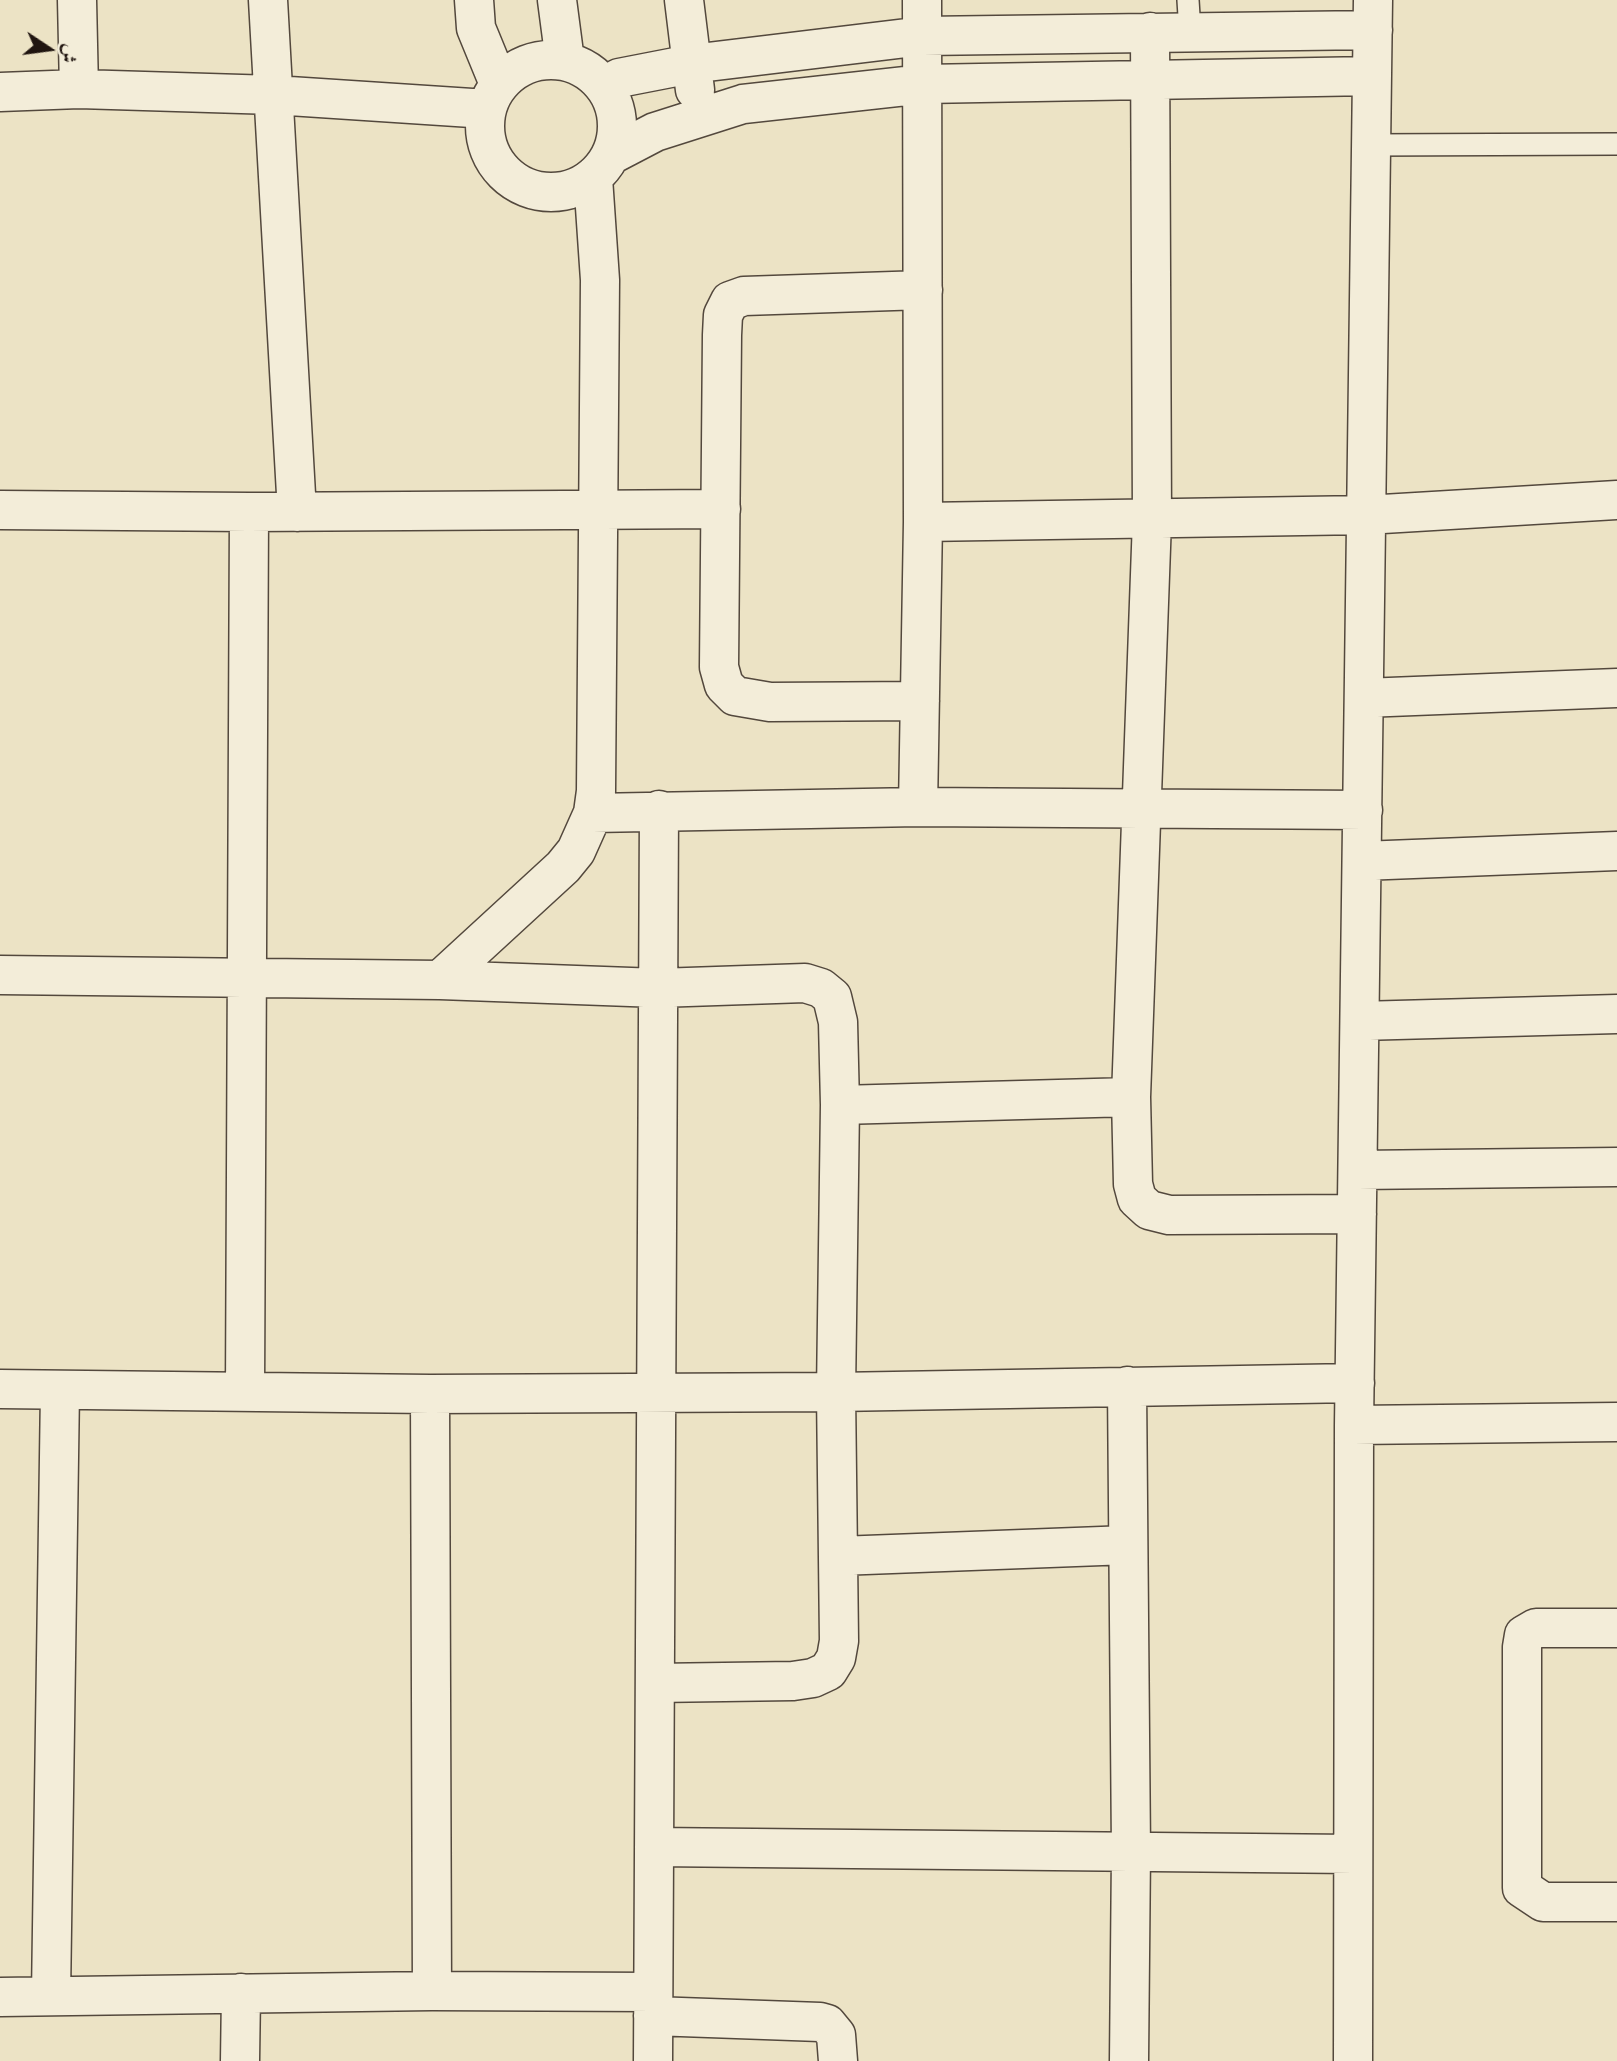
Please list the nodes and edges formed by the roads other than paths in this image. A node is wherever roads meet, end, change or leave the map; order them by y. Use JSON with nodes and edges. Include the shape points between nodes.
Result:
{"nodes":[{"id":1,"x":77,"y":0,"type":"edge"},
{"id":2,"x":268,"y":0,"type":"edge"},
{"id":3,"x":474,"y":0,"type":"edge"},
{"id":4,"x":557,"y":0,"type":"edge"},
{"id":5,"x":684,"y":0,"type":"edge"},
{"id":6,"x":1373,"y":15,"type":"edge"},
{"id":7,"x":1189,"y":16,"type":"edge"},
{"id":8,"x":923,"y":18,"type":"edge"},
{"id":9,"x":1150,"y":32,"type":"junction"},
{"id":10,"x":565,"y":61,"type":"junction"},
{"id":11,"x":691,"y":64,"type":"junction"},
{"id":12,"x":1372,"y":76,"type":"junction"},
{"id":13,"x":1150,"y":80,"type":"junction"},
{"id":14,"x":924,"y":84,"type":"junction"},
{"id":15,"x":604,"y":86,"type":"junction"},
{"id":16,"x":79,"y":89,"type":"junction"},
{"id":17,"x":0,"y":92,"type":"edge"},
{"id":18,"x":274,"y":95,"type":"junction"},
{"id":19,"x":493,"y":97,"type":"junction"},
{"id":20,"x":699,"y":116,"type":"junction"},
{"id":21,"x":1617,"y":144,"type":"edge"},
{"id":22,"x":1371,"y":145,"type":"junction"},
{"id":23,"x":602,"y":167,"type":"junction"},
{"id":24,"x":923,"y":290,"type":"junction"},
{"id":25,"x":1617,"y":500,"type":"edge"},
{"id":26,"x":721,"y":509,"type":"junction"},
{"id":27,"x":0,"y":510,"type":"edge"},
{"id":28,"x":599,"y":511,"type":"junction"},
{"id":29,"x":248,"y":512,"type":"junction"},
{"id":30,"x":297,"y":512,"type":"junction"},
{"id":31,"x":1366,"y":515,"type":"junction"},
{"id":32,"x":1152,"y":520,"type":"junction"},
{"id":33,"x":923,"y":522,"type":"junction"},
{"id":34,"x":1617,"y":688,"type":"edge"},
{"id":35,"x":1364,"y":698,"type":"junction"},
{"id":36,"x":920,"y":701,"type":"junction"},
{"id":37,"x":918,"y":807,"type":"junction"},
{"id":38,"x":1140,"y":807,"type":"junction"},
{"id":39,"x":659,"y":810,"type":"junction"},
{"id":40,"x":1363,"y":810,"type":"junction"},
{"id":41,"x":593,"y":813,"type":"junction"},
{"id":42,"x":1617,"y":851,"type":"edge"},
{"id":43,"x":1362,"y":861,"type":"junction"},
{"id":44,"x":0,"y":975,"type":"edge"},
{"id":45,"x":249,"y":976,"type":"junction"},
{"id":46,"x":440,"y":980,"type":"junction"},
{"id":47,"x":658,"y":988,"type":"junction"},
{"id":48,"x":1617,"y":1014,"type":"edge"},
{"id":49,"x":1360,"y":1021,"type":"junction"},
{"id":50,"x":1131,"y":1097,"type":"junction"},
{"id":51,"x":840,"y":1105,"type":"junction"},
{"id":52,"x":1617,"y":1167,"type":"edge"},
{"id":53,"x":1358,"y":1170,"type":"junction"},
{"id":54,"x":1357,"y":1214,"type":"junction"},
{"id":55,"x":1355,"y":1383,"type":"junction"},
{"id":56,"x":1126,"y":1386,"type":"junction"},
{"id":57,"x":0,"y":1389,"type":"edge"},
{"id":58,"x":60,"y":1390,"type":"junction"},
{"id":59,"x":245,"y":1391,"type":"junction"},
{"id":60,"x":656,"y":1392,"type":"junction"},
{"id":61,"x":836,"y":1392,"type":"junction"},
{"id":62,"x":430,"y":1394,"type":"junction"},
{"id":63,"x":1617,"y":1422,"type":"edge"},
{"id":64,"x":1354,"y":1425,"type":"junction"},
{"id":65,"x":1128,"y":1545,"type":"junction"},
{"id":66,"x":839,"y":1556,"type":"junction"},
{"id":67,"x":1617,"y":1628,"type":"edge"},
{"id":68,"x":655,"y":1684,"type":"junction"},
{"id":69,"x":654,"y":1847,"type":"junction"},
{"id":70,"x":1131,"y":1851,"type":"junction"},
{"id":71,"x":1353,"y":1854,"type":"junction"},
{"id":72,"x":1617,"y":1902,"type":"edge"},
{"id":73,"x":432,"y":1991,"type":"junction"},
{"id":74,"x":242,"y":1993,"type":"junction"},
{"id":75,"x":51,"y":1995,"type":"junction"},
{"id":76,"x":0,"y":1997,"type":"edge"},
{"id":77,"x":653,"y":2004,"type":"junction"},
{"id":78,"x":240,"y":2061,"type":"edge"},
{"id":79,"x":653,"y":2061,"type":"edge"},
{"id":80,"x":838,"y":2061,"type":"edge"},
{"id":81,"x":1129,"y":2061,"type":"edge"},
{"id":82,"x":1353,"y":2061,"type":"edge"}],
"edges":[{"from":1,"to":16,"type":"street"},
{"from":2,"to":18,"type":"street"},
{"from":3,"to":19,"type":"street"},
{"from":4,"to":10,"type":"street"},
{"from":5,"to":11,"type":"street"},
{"from":6,"to":7,"type":"street"},
{"from":6,"to":12,"type":"street"},
{"from":7,"to":9,"type":"street"},
{"from":8,"to":9,"type":"street"},
{"from":8,"to":11,"type":"street"},
{"from":8,"to":14,"type":"street"},
{"from":9,"to":13,"type":"street"},
{"from":10,"to":15,"type":"street","via":[[587,69]]},
{"from":10,"to":19,"type":"street","via":[[541,60],[518,68]]},
{"from":11,"to":15,"type":"street","via":[[619,78]]},
{"from":11,"to":20,"type":"street"},
{"from":12,"to":13,"type":"street"},
{"from":12,"to":22,"type":"street"},
{"from":13,"to":14,"type":"street"},
{"from":13,"to":32,"type":"street"},
{"from":14,"to":20,"type":"street","via":[[743,104]]},
{"from":14,"to":24,"type":"street"},
{"from":15,"to":23,"type":"street","via":[[615,107],[617,131]]},
{"from":16,"to":17,"type":"street"},
{"from":16,"to":18,"type":"street"},
{"from":18,"to":19,"type":"street"},
{"from":18,"to":30,"type":"street"},
{"from":19,"to":23,"type":"street","via":[[487,143],[503,173],[533,191],[567,191]]},
{"from":20,"to":23,"type":"street","via":[[655,132]]},
{"from":21,"to":22,"type":"lane"},
{"from":22,"to":31,"type":"street"},
{"from":23,"to":28,"type":"street"},
{"from":24,"to":26,"type":"street","via":[[760,293],[730,301],[723,315]]},
{"from":24,"to":33,"type":"street"},
{"from":25,"to":31,"type":"street"},
{"from":26,"to":28,"type":"street"},
{"from":26,"to":36,"type":"street","via":[[719,667],[724,685],[734,696],[770,702]]},
{"from":27,"to":29,"type":"street"},
{"from":28,"to":30,"type":"street"},
{"from":28,"to":41,"type":"street"},
{"from":29,"to":30,"type":"street"},
{"from":29,"to":45,"type":"street"},
{"from":31,"to":32,"type":"street"},
{"from":31,"to":35,"type":"street"},
{"from":32,"to":33,"type":"street"},
{"from":32,"to":38,"type":"street"},
{"from":33,"to":36,"type":"street"},
{"from":34,"to":35,"type":"street"},
{"from":35,"to":40,"type":"street"},
{"from":36,"to":37,"type":"street"},
{"from":37,"to":38,"type":"street"},
{"from":37,"to":39,"type":"street"},
{"from":38,"to":40,"type":"street"},
{"from":38,"to":50,"type":"street"},
{"from":39,"to":41,"type":"street"},
{"from":39,"to":47,"type":"street"},
{"from":40,"to":43,"type":"street"},
{"from":41,"to":46,"type":"street","via":[[586,833],[562,867]]},
{"from":42,"to":43,"type":"street"},
{"from":43,"to":49,"type":"street"},
{"from":44,"to":45,"type":"street"},
{"from":45,"to":46,"type":"street"},
{"from":45,"to":59,"type":"street"},
{"from":46,"to":47,"type":"street"},
{"from":47,"to":51,"type":"street","via":[[805,984],[821,988],[837,1009]]},
{"from":47,"to":60,"type":"street"},
{"from":48,"to":49,"type":"street"},
{"from":49,"to":53,"type":"street"},
{"from":50,"to":51,"type":"street"},
{"from":50,"to":54,"type":"street","via":[[1133,1184],[1137,1199],[1149,1210],[1169,1215]]},
{"from":51,"to":61,"type":"street"},
{"from":52,"to":53,"type":"street"},
{"from":53,"to":54,"type":"street"},
{"from":54,"to":55,"type":"street"},
{"from":55,"to":56,"type":"street"},
{"from":55,"to":64,"type":"street"},
{"from":56,"to":61,"type":"street"},
{"from":56,"to":65,"type":"street"},
{"from":57,"to":58,"type":"street"},
{"from":58,"to":59,"type":"street"},
{"from":58,"to":75,"type":"street"},
{"from":59,"to":62,"type":"street"},
{"from":60,"to":61,"type":"street"},
{"from":60,"to":62,"type":"street"},
{"from":60,"to":68,"type":"street"},
{"from":61,"to":66,"type":"street"},
{"from":62,"to":73,"type":"street"},
{"from":63,"to":64,"type":"street"},
{"from":64,"to":71,"type":"street"},
{"from":65,"to":66,"type":"street"},
{"from":65,"to":70,"type":"street"},
{"from":66,"to":68,"type":"street","via":[[839,1641],[828,1671],[793,1681]]},
{"from":67,"to":72,"type":"street","via":[[1536,1628],[1524,1635],[1522,1647],[1522,1888],[1543,1902]]},
{"from":68,"to":69,"type":"street"},
{"from":69,"to":70,"type":"street"},
{"from":69,"to":77,"type":"street"},
{"from":70,"to":71,"type":"street"},
{"from":70,"to":81,"type":"street"},
{"from":71,"to":82,"type":"street"},
{"from":73,"to":74,"type":"street"},
{"from":73,"to":77,"type":"street"},
{"from":74,"to":75,"type":"street"},
{"from":74,"to":78,"type":"street"},
{"from":75,"to":76,"type":"street"},
{"from":77,"to":79,"type":"street"},
{"from":77,"to":80,"type":"street","via":[[820,2022],[836,2035]]}]}
